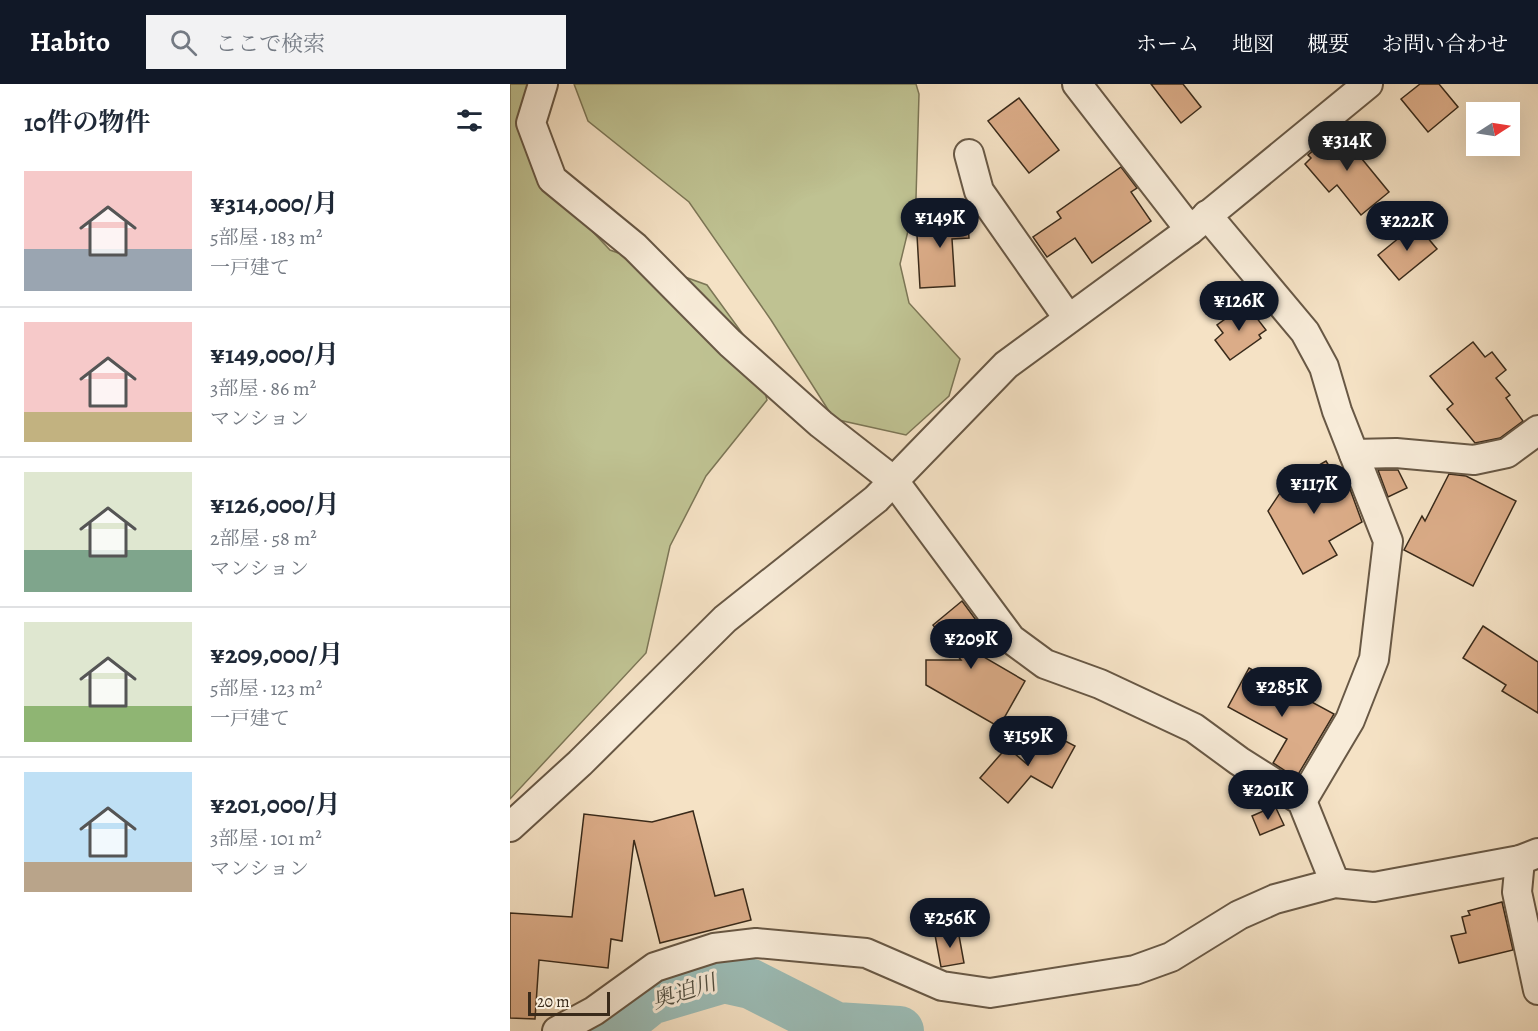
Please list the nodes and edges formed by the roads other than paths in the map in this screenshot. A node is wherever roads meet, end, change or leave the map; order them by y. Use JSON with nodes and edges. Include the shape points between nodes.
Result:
{"nodes":[{"id":1,"x":543,"y":84,"type":"edge"},
{"id":2,"x":1077,"y":84,"type":"edge"},
{"id":3,"x":1368,"y":84,"type":"edge"},
{"id":4,"x":969,"y":154,"type":"dead end"},
{"id":5,"x":1199,"y":223,"type":"junction"},
{"id":6,"x":1068,"y":318,"type":"junction"},
{"id":7,"x":1538,"y":430,"type":"edge"},
{"id":8,"x":1354,"y":454,"type":"junction"},
{"id":9,"x":894,"y":482,"type":"junction"},
{"id":10,"x":1302,"y":801,"type":"junction"},
{"id":11,"x":510,"y":827,"type":"edge"},
{"id":12,"x":1529,"y":857,"type":"edge"},
{"id":13,"x":1335,"y":883,"type":"junction"},
{"id":14,"x":1538,"y":990,"type":"edge"},
{"id":15,"x":557,"y":1031,"type":"edge"}],
"edges":[{"from":1,"to":9,"type":"street","via":[[531,123],[552,179],[635,247],[730,343],[821,424]]},
{"from":2,"to":5,"type":"street"},
{"from":3,"to":5,"type":"street"},
{"from":4,"to":6,"type":"street","via":[[979,190]]},
{"from":5,"to":6,"type":"street"},
{"from":5,"to":8,"type":"street","via":[[1305,332],[1324,367]]},
{"from":6,"to":9,"type":"street","via":[[1006,365]]},
{"from":7,"to":8,"type":"street","via":[[1507,453],[1474,460],[1396,453]]},
{"from":8,"to":10,"type":"street","via":[[1388,542],[1374,659],[1350,720]]},
{"from":9,"to":10,"type":"street","via":[[1011,639],[1045,664],[1100,684],[1194,728]]},
{"from":9,"to":11,"type":"street","via":[[725,619]]},
{"from":10,"to":13,"type":"street"},
{"from":12,"to":13,"type":"street","via":[[1374,887]]},
{"from":12,"to":14,"type":"street","via":[[1517,892]]},
{"from":13,"to":15,"type":"street","via":[[1275,898],[1171,957],[1135,970],[990,993],[942,986],[866,953],[756,943],[714,948],[655,967],[594,1011]]}]}
